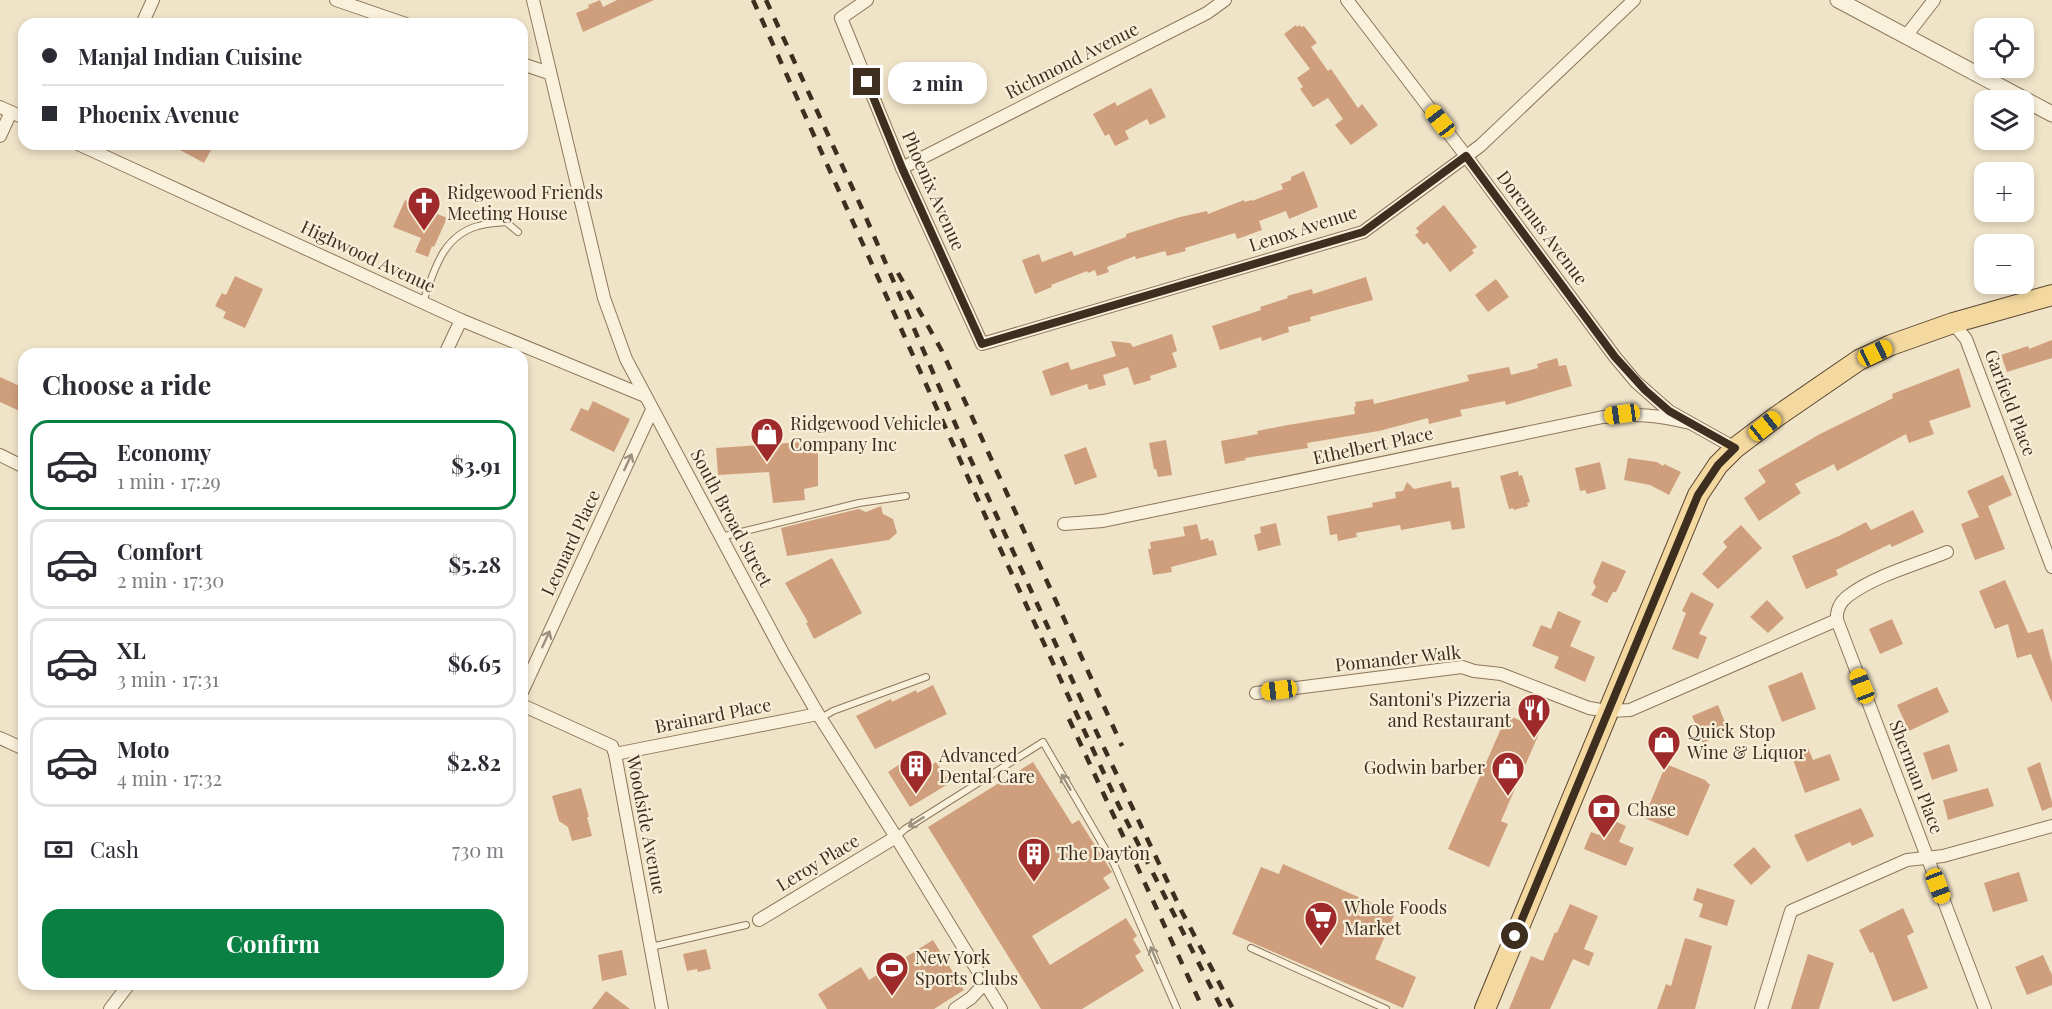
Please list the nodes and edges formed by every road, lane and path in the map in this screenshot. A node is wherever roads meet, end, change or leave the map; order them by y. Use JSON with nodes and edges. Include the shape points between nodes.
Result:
{"nodes":[{"id":1,"x":153,"y":0,"type":"edge"},
{"id":2,"x":336,"y":0,"type":"edge"},
{"id":3,"x":532,"y":0,"type":"edge"},
{"id":4,"x":867,"y":0,"type":"edge"},
{"id":5,"x":1226,"y":0,"type":"edge"},
{"id":6,"x":1347,"y":0,"type":"edge"},
{"id":7,"x":1634,"y":0,"type":"edge"},
{"id":8,"x":1838,"y":0,"type":"edge"},
{"id":9,"x":1934,"y":0,"type":"edge"},
{"id":10,"x":145,"y":18,"type":"edge"},
{"id":11,"x":388,"y":18,"type":"edge"},
{"id":12,"x":1906,"y":36,"type":"junction"},
{"id":13,"x":528,"y":66,"type":"edge"},
{"id":14,"x":549,"y":73,"type":"junction"},
{"id":15,"x":5,"y":109,"type":"edge"},
{"id":16,"x":2052,"y":114,"type":"edge"},
{"id":17,"x":0,"y":136,"type":"edge"},
{"id":18,"x":95,"y":150,"type":"edge"},
{"id":19,"x":1466,"y":156,"type":"junction"},
{"id":20,"x":902,"y":168,"type":"junction"},
{"id":21,"x":518,"y":231,"type":"dead end"},
{"id":22,"x":2052,"y":295,"type":"edge"},
{"id":23,"x":423,"y":302,"type":"junction"},
{"id":24,"x":461,"y":320,"type":"junction"},
{"id":25,"x":1953,"y":323,"type":"junction"},
{"id":26,"x":982,"y":344,"type":"joint"},
{"id":27,"x":448,"y":348,"type":"edge"},
{"id":28,"x":645,"y":396,"type":"junction"},
{"id":29,"x":652,"y":410,"type":"junction"},
{"id":30,"x":1690,"y":423,"type":"junction"},
{"id":31,"x":1735,"y":448,"type":"junction"},
{"id":32,"x":0,"y":455,"type":"edge"},
{"id":33,"x":18,"y":464,"type":"edge"},
{"id":34,"x":906,"y":496,"type":"dead end"},
{"id":35,"x":1064,"y":524,"type":"dead end"},
{"id":36,"x":720,"y":537,"type":"junction"},
{"id":37,"x":1947,"y":552,"type":"dead end"},
{"id":38,"x":2052,"y":567,"type":"edge"},
{"id":39,"x":1837,"y":620,"type":"junction"},
{"id":40,"x":926,"y":677,"type":"dead end"},
{"id":41,"x":528,"y":679,"type":"edge"},
{"id":42,"x":1256,"y":693,"type":"dead end"},
{"id":43,"x":528,"y":708,"type":"edge"},
{"id":44,"x":1608,"y":711,"type":"junction"},
{"id":45,"x":819,"y":716,"type":"junction"},
{"id":46,"x":0,"y":738,"type":"edge"},
{"id":47,"x":18,"y":746,"type":"edge"},
{"id":48,"x":615,"y":754,"type":"junction"},
{"id":49,"x":2052,"y":826,"type":"edge"},
{"id":50,"x":896,"y":837,"type":"junction"},
{"id":51,"x":1928,"y":858,"type":"junction"},
{"id":52,"x":759,"y":920,"type":"dead end"},
{"id":53,"x":746,"y":926,"type":"dead end"},
{"id":54,"x":651,"y":947,"type":"junction"},
{"id":55,"x":1251,"y":948,"type":"dead end"},
{"id":56,"x":985,"y":983,"type":"junction"},
{"id":57,"x":124,"y":990,"type":"edge"},
{"id":58,"x":110,"y":1009,"type":"edge"},
{"id":59,"x":662,"y":1009,"type":"edge"},
{"id":60,"x":955,"y":1009,"type":"edge"},
{"id":61,"x":1001,"y":1009,"type":"edge"},
{"id":62,"x":1177,"y":1009,"type":"edge"},
{"id":63,"x":1386,"y":1009,"type":"edge"},
{"id":64,"x":1485,"y":1009,"type":"edge"},
{"id":65,"x":1761,"y":1009,"type":"edge"},
{"id":66,"x":1985,"y":1009,"type":"edge"}],
"edges":[{"from":1,"to":10,"type":"street"},
{"from":2,"to":11,"type":"street"},
{"from":3,"to":14,"type":"street","name":"South Broad Street"},
{"from":4,"to":20,"type":"street","name":"Phoenix Avenue","via":[[841,18]]},
{"from":5,"to":20,"type":"street","name":"Richmond Avenue"},
{"from":6,"to":19,"type":"street","name":"Doremus Avenue"},
{"from":7,"to":19,"type":"street","name":"Lenox Avenue"},
{"from":8,"to":12,"type":"street"},
{"from":9,"to":12,"type":"street"},
{"from":12,"to":16,"type":"street"},
{"from":13,"to":14,"type":"street"},
{"from":14,"to":28,"type":"street","name":"South Broad Street","via":[[604,298],[626,359]]},
{"from":15,"to":17,"type":"street"},
{"from":18,"to":23,"type":"street","name":"Highwood Avenue"},
{"from":19,"to":26,"type":"street","name":"Lenox Avenue","via":[[1363,232]]},
{"from":19,"to":30,"type":"street","name":"Doremus Avenue","via":[[1615,357],[1653,399]]},
{"from":20,"to":26,"type":"street","name":"Phoenix Avenue"},
{"from":21,"to":23,"type":"lane","via":[[506,222],[477,226],[457,236],[432,271]]},
{"from":22,"to":25,"type":"main road"},
{"from":23,"to":24,"type":"street","name":"Highwood Avenue"},
{"from":24,"to":27,"type":"street"},
{"from":24,"to":28,"type":"street","name":"Highwood Avenue"},
{"from":25,"to":31,"type":"main road","via":[[1859,360]]},
{"from":25,"to":38,"type":"street","name":"Garfield Place","via":[[1966,339]]},
{"from":28,"to":29,"type":"street","name":"South Broad Street"},
{"from":29,"to":36,"type":"street","name":"South Broad Street"},
{"from":41,"to":29,"type":"street","name":"Leonard Place","one_way":true},
{"from":30,"to":31,"type":"street","name":"Doremus Avenue"},
{"from":30,"to":35,"type":"street","name":"Ethelbert Place","via":[[1647,414],[1603,417],[1103,521]]},
{"from":31,"to":44,"type":"main road","via":[[1698,495]]},
{"from":32,"to":33,"type":"street"},
{"from":34,"to":36,"type":"lane","via":[[859,503]]},
{"from":36,"to":45,"type":"street","name":"South Broad Street"},
{"from":37,"to":39,"type":"street","via":[[1882,577],[1847,597],[1836,612]]},
{"from":39,"to":44,"type":"street","via":[[1630,710]]},
{"from":39,"to":51,"type":"street","name":"Sherman Place"},
{"from":40,"to":45,"type":"lane"},
{"from":42,"to":44,"type":"street","name":"Pomander Walk","via":[[1462,668],[1501,674],[1589,708]]},
{"from":43,"to":48,"type":"street","name":"Woodside Avenue","via":[[612,746]]},
{"from":44,"to":64,"type":"main road"},
{"from":45,"to":48,"type":"street","name":"Brainard Place"},
{"from":45,"to":50,"type":"street","name":"South Broad Street"},
{"from":46,"to":47,"type":"street"},
{"from":48,"to":54,"type":"street","name":"Woodside Avenue"},
{"from":49,"to":51,"type":"street"},
{"from":50,"to":52,"type":"street","name":"Leroy Place"},
{"from":50,"to":56,"type":"street","name":"South Broad Street"},
{"from":62,"to":50,"type":"lane","one_way":true,"via":[[1114,864],[1043,742]]},
{"from":51,"to":65,"type":"street","via":[[1907,860],[1791,911]]},
{"from":51,"to":66,"type":"street","name":"Sherman Place"},
{"from":53,"to":54,"type":"lane"},
{"from":54,"to":59,"type":"street","name":"Woodside Avenue"},
{"from":55,"to":63,"type":"lane"},
{"from":56,"to":60,"type":"street"},
{"from":56,"to":61,"type":"street","name":"South Broad Street"},
{"from":57,"to":58,"type":"street"}]}
